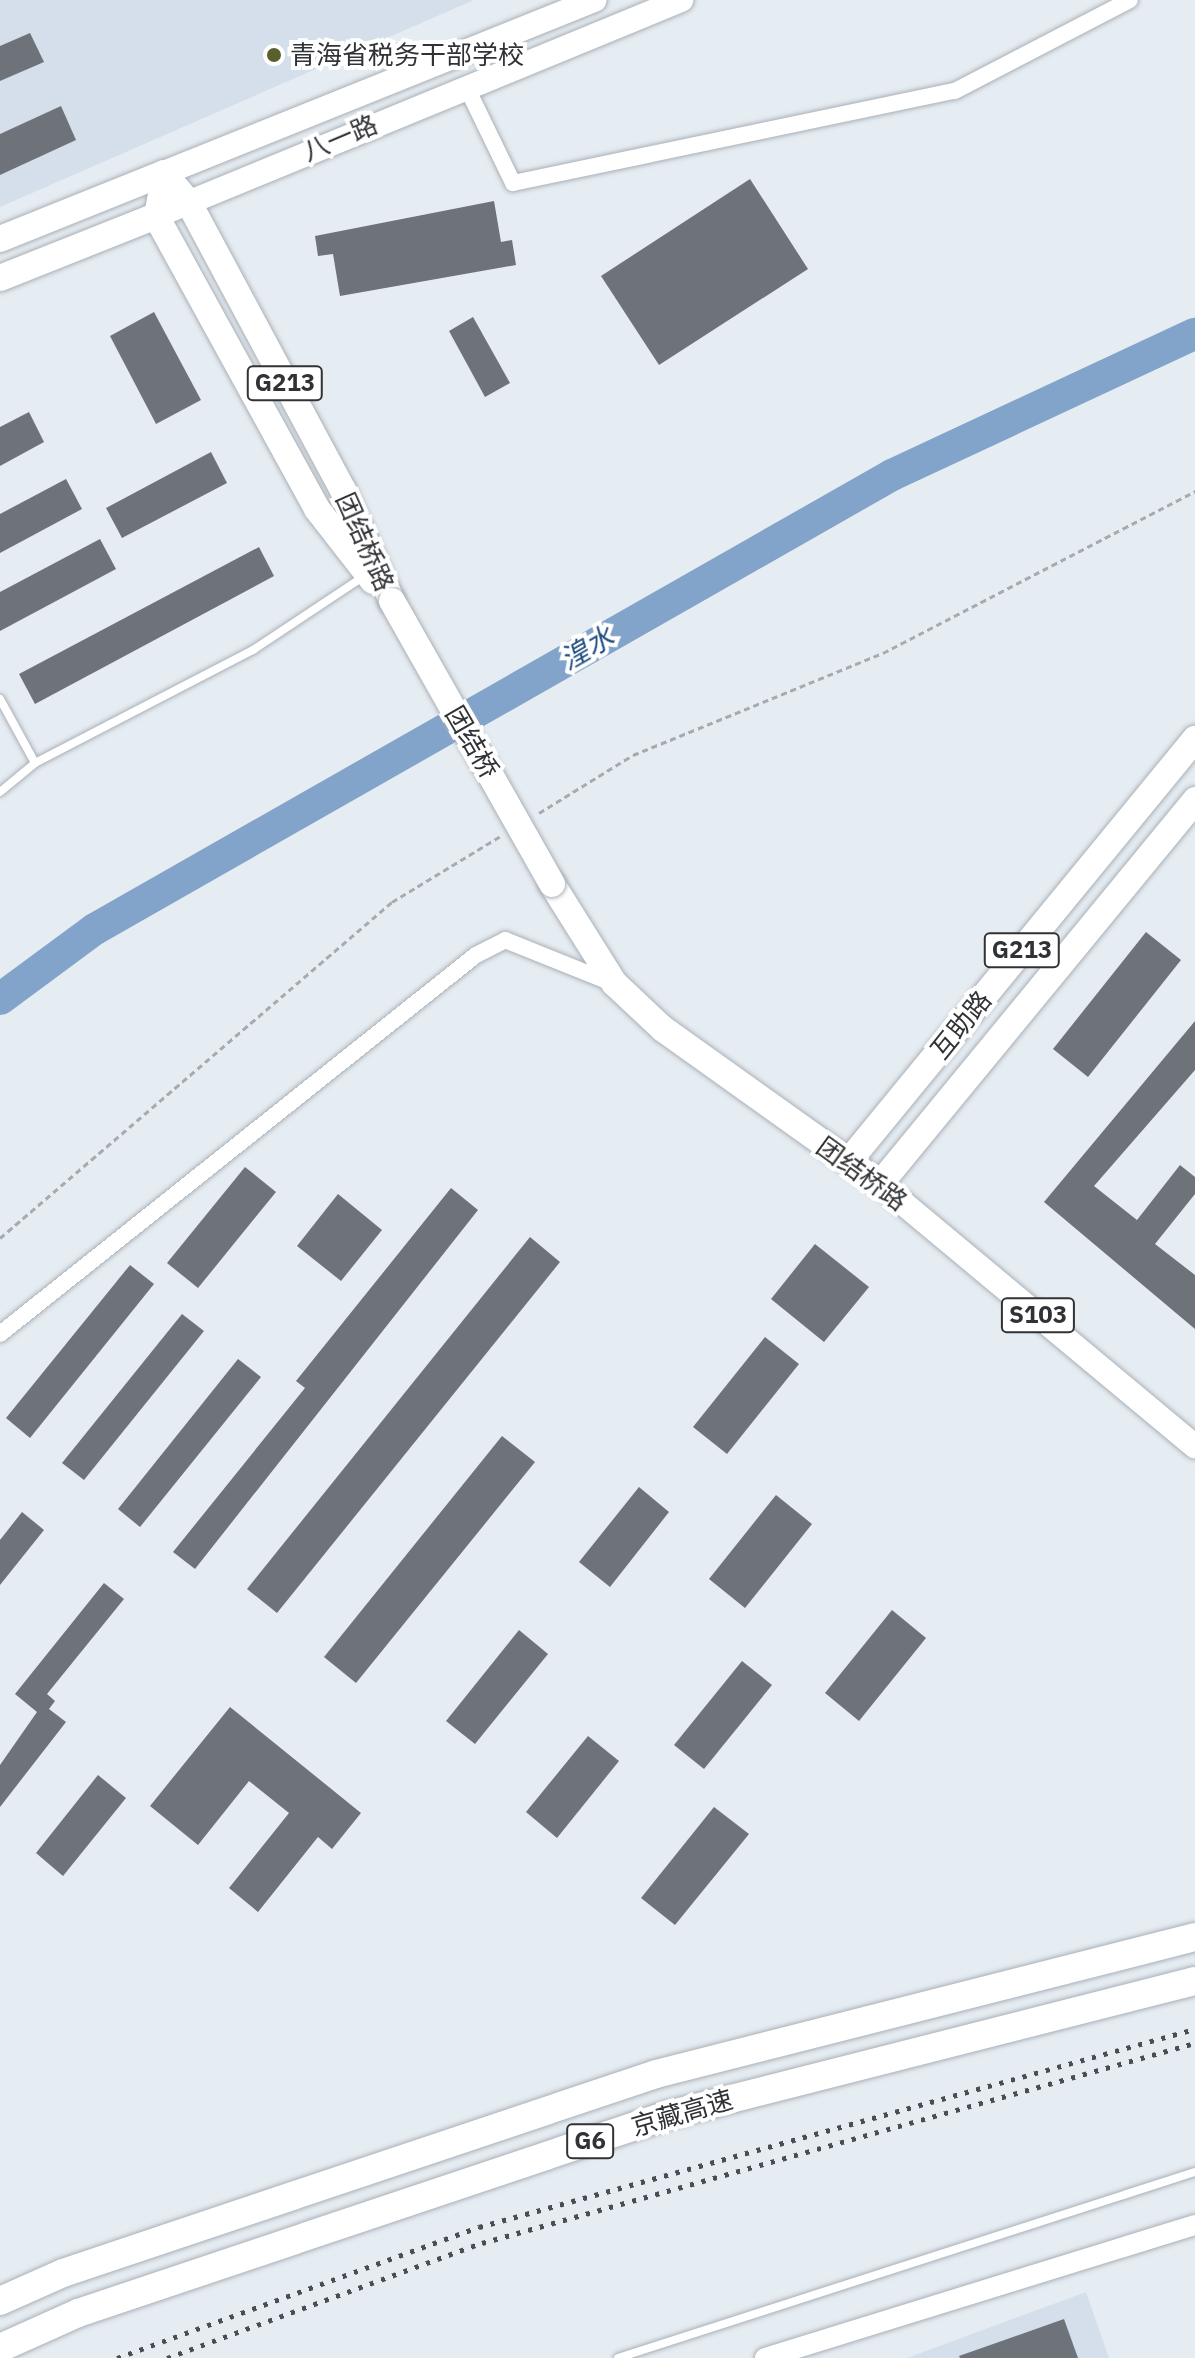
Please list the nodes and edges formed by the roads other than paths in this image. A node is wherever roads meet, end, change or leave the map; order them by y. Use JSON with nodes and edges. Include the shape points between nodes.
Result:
{"nodes":[{"id":1,"x":595,"y":0,"type":"edge"},
{"id":2,"x":681,"y":0,"type":"edge"},
{"id":3,"x":1130,"y":0,"type":"edge"},
{"id":4,"x":466,"y":86,"type":"junction"},
{"id":5,"x":164,"y":173,"type":"junction"},
{"id":6,"x":189,"y":203,"type":"junction"},
{"id":7,"x":156,"y":216,"type":"junction"},
{"id":8,"x":0,"y":239,"type":"edge"},
{"id":9,"x":0,"y":278,"type":"edge"},
{"id":10,"x":366,"y":574,"type":"junction"},
{"id":11,"x":392,"y":601,"type":"junction"},
{"id":12,"x":0,"y":699,"type":"edge"},
{"id":13,"x":1195,"y":739,"type":"edge"},
{"id":14,"x":35,"y":763,"type":"junction"},
{"id":15,"x":0,"y":792,"type":"edge"},
{"id":16,"x":1195,"y":800,"type":"edge"},
{"id":17,"x":552,"y":884,"type":"joint"},
{"id":18,"x":614,"y":983,"type":"junction"},
{"id":19,"x":849,"y":1161,"type":"junction"},
{"id":20,"x":880,"y":1184,"type":"junction"},
{"id":21,"x":0,"y":1334,"type":"edge"},
{"id":22,"x":1195,"y":1446,"type":"edge"},
{"id":23,"x":1195,"y":1937,"type":"edge"},
{"id":24,"x":1195,"y":1981,"type":"edge"},
{"id":25,"x":1195,"y":2172,"type":"edge"},
{"id":26,"x":1195,"y":2225,"type":"edge"},
{"id":27,"x":0,"y":2301,"type":"edge"},
{"id":28,"x":0,"y":2348,"type":"edge"},
{"id":29,"x":618,"y":2358,"type":"edge"},
{"id":30,"x":765,"y":2358,"type":"edge"}],
"edges":[{"from":1,"to":5,"type":"main road","name":"八一路"},
{"from":2,"to":4,"type":"main road","name":"八一路"},
{"from":3,"to":4,"type":"street","via":[[955,91],[513,183]]},
{"from":4,"to":6,"type":"main road","name":"八一路"},
{"from":5,"to":6,"type":"highway","name":"团结桥路","number":"G213"},
{"from":5,"to":7,"type":"main road"},
{"from":5,"to":8,"type":"highway","name":"八一路"},
{"from":6,"to":7,"type":"main road","name":"八一路"},
{"from":6,"to":11,"type":"highway","name":"团结桥路","number":"G213","via":[[343,490]]},
{"from":7,"to":9,"type":"highway","name":"八一路"},
{"from":7,"to":10,"type":"highway","name":"团结桥路","number":"G213","via":[[317,509]]},
{"from":10,"to":11,"type":"highway","name":"团结桥路","number":"G213"},
{"from":10,"to":14,"type":"lane","via":[[253,650]]},
{"from":11,"to":17,"type":"highway","name":"团结桥","number":"G213","bridge":true},
{"from":12,"to":14,"type":"lane"},
{"from":13,"to":19,"type":"highway","name":"互助路","number":"G213"},
{"from":14,"to":15,"type":"lane"},
{"from":16,"to":20,"type":"highway","name":"互助路","number":"G213"},
{"from":17,"to":18,"type":"highway","name":"团结桥路","number":"G213"},
{"from":18,"to":19,"type":"highway","name":"团结桥路","number":"G213","via":[[719,1075]]},
{"from":18,"to":21,"type":"street","via":[[505,940],[476,955]]},
{"from":19,"to":20,"type":"highway","name":"团结桥路","number":"G213"},
{"from":20,"to":22,"type":"main road","name":"团结桥路","number":"S103"},
{"from":23,"to":27,"type":"highway","name":"京藏高速","number":"G6","via":[[656,2074],[63,2273]]},
{"from":24,"to":28,"type":"highway","name":"京藏高速","number":"G6","via":[[668,2115],[78,2313]]},
{"from":25,"to":29,"type":"lane"},
{"from":26,"to":30,"type":"street"}]}
